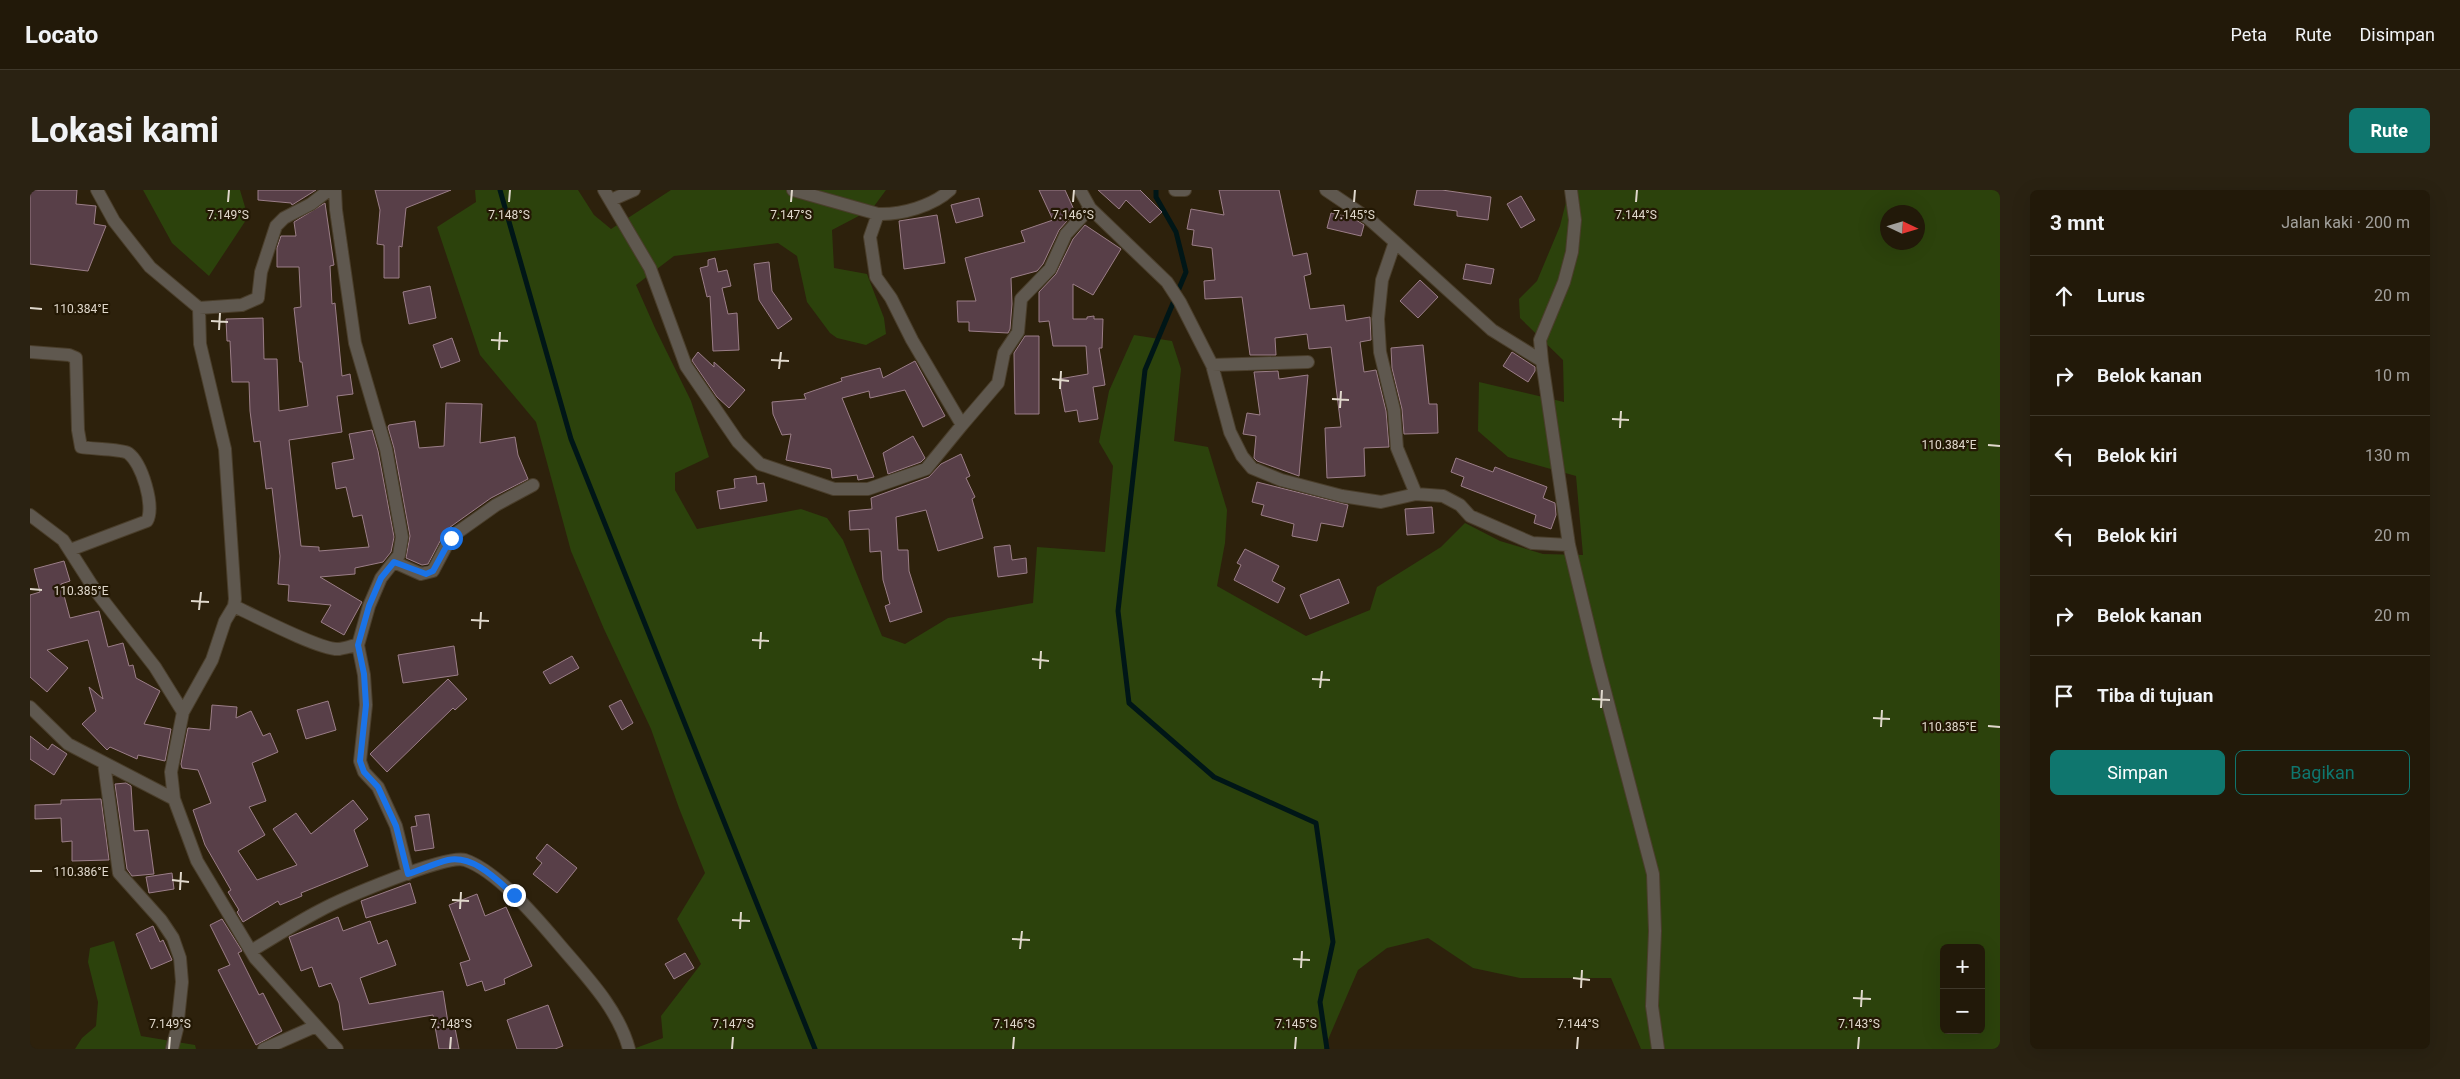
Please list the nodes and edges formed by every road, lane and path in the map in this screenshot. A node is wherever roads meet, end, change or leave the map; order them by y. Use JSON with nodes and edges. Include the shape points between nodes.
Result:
{"nodes":[{"id":1,"x":97,"y":190,"type":"edge"},
{"id":2,"x":329,"y":190,"type":"edge"},
{"id":3,"x":336,"y":190,"type":"edge"},
{"id":4,"x":634,"y":190,"type":"edge"},
{"id":5,"x":793,"y":190,"type":"edge"},
{"id":6,"x":950,"y":190,"type":"edge"},
{"id":7,"x":1080,"y":190,"type":"edge"},
{"id":8,"x":1175,"y":190,"type":"edge"},
{"id":9,"x":1185,"y":190,"type":"edge"},
{"id":10,"x":1326,"y":190,"type":"edge"},
{"id":11,"x":1571,"y":190,"type":"edge"},
{"id":12,"x":608,"y":195,"type":"edge"},
{"id":13,"x":1090,"y":208,"type":"junction"},
{"id":14,"x":878,"y":214,"type":"junction"},
{"id":15,"x":1396,"y":242,"type":"junction"},
{"id":16,"x":198,"y":308,"type":"junction"},
{"id":17,"x":30,"y":352,"type":"edge"},
{"id":18,"x":1542,"y":361,"type":"junction"},
{"id":19,"x":1308,"y":362,"type":"dead end"},
{"id":20,"x":1212,"y":365,"type":"junction"},
{"id":21,"x":962,"y":425,"type":"junction"},
{"id":22,"x":533,"y":485,"type":"dead end"},
{"id":23,"x":1416,"y":494,"type":"junction"},
{"id":24,"x":30,"y":515,"type":"edge"},
{"id":25,"x":1569,"y":545,"type":"junction"},
{"id":26,"x":77,"y":547,"type":"junction"},
{"id":27,"x":394,"y":562,"type":"junction"},
{"id":28,"x":234,"y":606,"type":"junction"},
{"id":29,"x":358,"y":645,"type":"junction"},
{"id":30,"x":30,"y":707,"type":"edge"},
{"id":31,"x":183,"y":712,"type":"junction"},
{"id":32,"x":104,"y":763,"type":"junction"},
{"id":33,"x":174,"y":799,"type":"junction"},
{"id":34,"x":408,"y":874,"type":"junction"},
{"id":35,"x":251,"y":951,"type":"junction"},
{"id":36,"x":316,"y":1026,"type":"junction"},
{"id":37,"x":172,"y":1049,"type":"edge"},
{"id":38,"x":264,"y":1049,"type":"edge"},
{"id":39,"x":337,"y":1049,"type":"edge"},
{"id":40,"x":629,"y":1049,"type":"edge"},
{"id":41,"x":1658,"y":1049,"type":"edge"}],
"edges":[{"from":1,"to":16,"type":"street","via":[[114,221],[150,267]]},
{"from":2,"to":16,"type":"street","via":[[276,226],[261,272],[258,298],[242,305]]},
{"from":3,"to":27,"type":"street","via":[[355,343],[386,449],[402,537],[399,556]]},
{"from":4,"to":12,"type":"street"},
{"from":5,"to":14,"type":"street"},
{"from":6,"to":14,"type":"street","via":[[939,200],[893,215]]},
{"from":7,"to":13,"type":"street"},
{"from":8,"to":9,"type":"street"},
{"from":10,"to":15,"type":"street"},
{"from":11,"to":18,"type":"street","via":[[1575,220],[1572,252],[1564,282],[1540,340]]},
{"from":12,"to":21,"type":"street","via":[[650,268],[686,366],[732,434],[760,464],[834,488],[868,489],[926,469]]},
{"from":13,"to":20,"type":"street","via":[[1166,282],[1180,302]]},
{"from":13,"to":21,"type":"street","via":[[1066,234],[1050,269],[1021,299],[1018,332],[1004,353],[998,383]]},
{"from":14,"to":21,"type":"street","via":[[870,237],[876,277]]},
{"from":15,"to":18,"type":"street","via":[[1492,330]]},
{"from":15,"to":23,"type":"street","via":[[1382,280],[1378,319],[1380,352],[1394,410],[1397,448]]},
{"from":16,"to":28,"type":"street","via":[[200,344],[225,449]]},
{"from":17,"to":26,"type":"street","via":[[76,358],[78,430],[82,447],[126,452],[135,459],[150,505],[147,521]]},
{"from":18,"to":25,"type":"street"},
{"from":19,"to":20,"type":"street"},
{"from":20,"to":23,"type":"street","via":[[1230,432],[1252,468],[1280,480],[1342,496],[1381,502]]},
{"from":22,"to":27,"type":"street","via":[[496,505],[451,538],[433,571],[421,574]]},
{"from":23,"to":25,"type":"street","via":[[1443,496],[1460,505],[1470,516],[1532,543]]},
{"from":24,"to":26,"type":"street"},
{"from":25,"to":41,"type":"street","via":[[1653,874],[1652,1006]]},
{"from":26,"to":31,"type":"street","via":[[95,590],[155,667]]},
{"from":27,"to":29,"type":"street","via":[[381,578]]},
{"from":28,"to":29,"type":"street","via":[[331,648]]},
{"from":28,"to":31,"type":"street","via":[[225,621],[212,660]]},
{"from":29,"to":34,"type":"street","via":[[366,705],[360,761],[364,772],[378,787],[396,826]]},
{"from":30,"to":32,"type":"street","via":[[68,744]]},
{"from":31,"to":33,"type":"street","via":[[170,772]]},
{"from":32,"to":33,"type":"street"},
{"from":32,"to":37,"type":"street","via":[[119,873],[161,920],[173,938],[180,958],[182,982]]},
{"from":33,"to":35,"type":"street","via":[[197,861]]},
{"from":34,"to":35,"type":"street","via":[[320,910]]},
{"from":34,"to":40,"type":"street","via":[[448,860],[463,860],[477,865],[498,881],[549,932],[594,985],[624,1029]]},
{"from":35,"to":36,"type":"street"},
{"from":36,"to":38,"type":"street"},
{"from":36,"to":39,"type":"street"}]}
